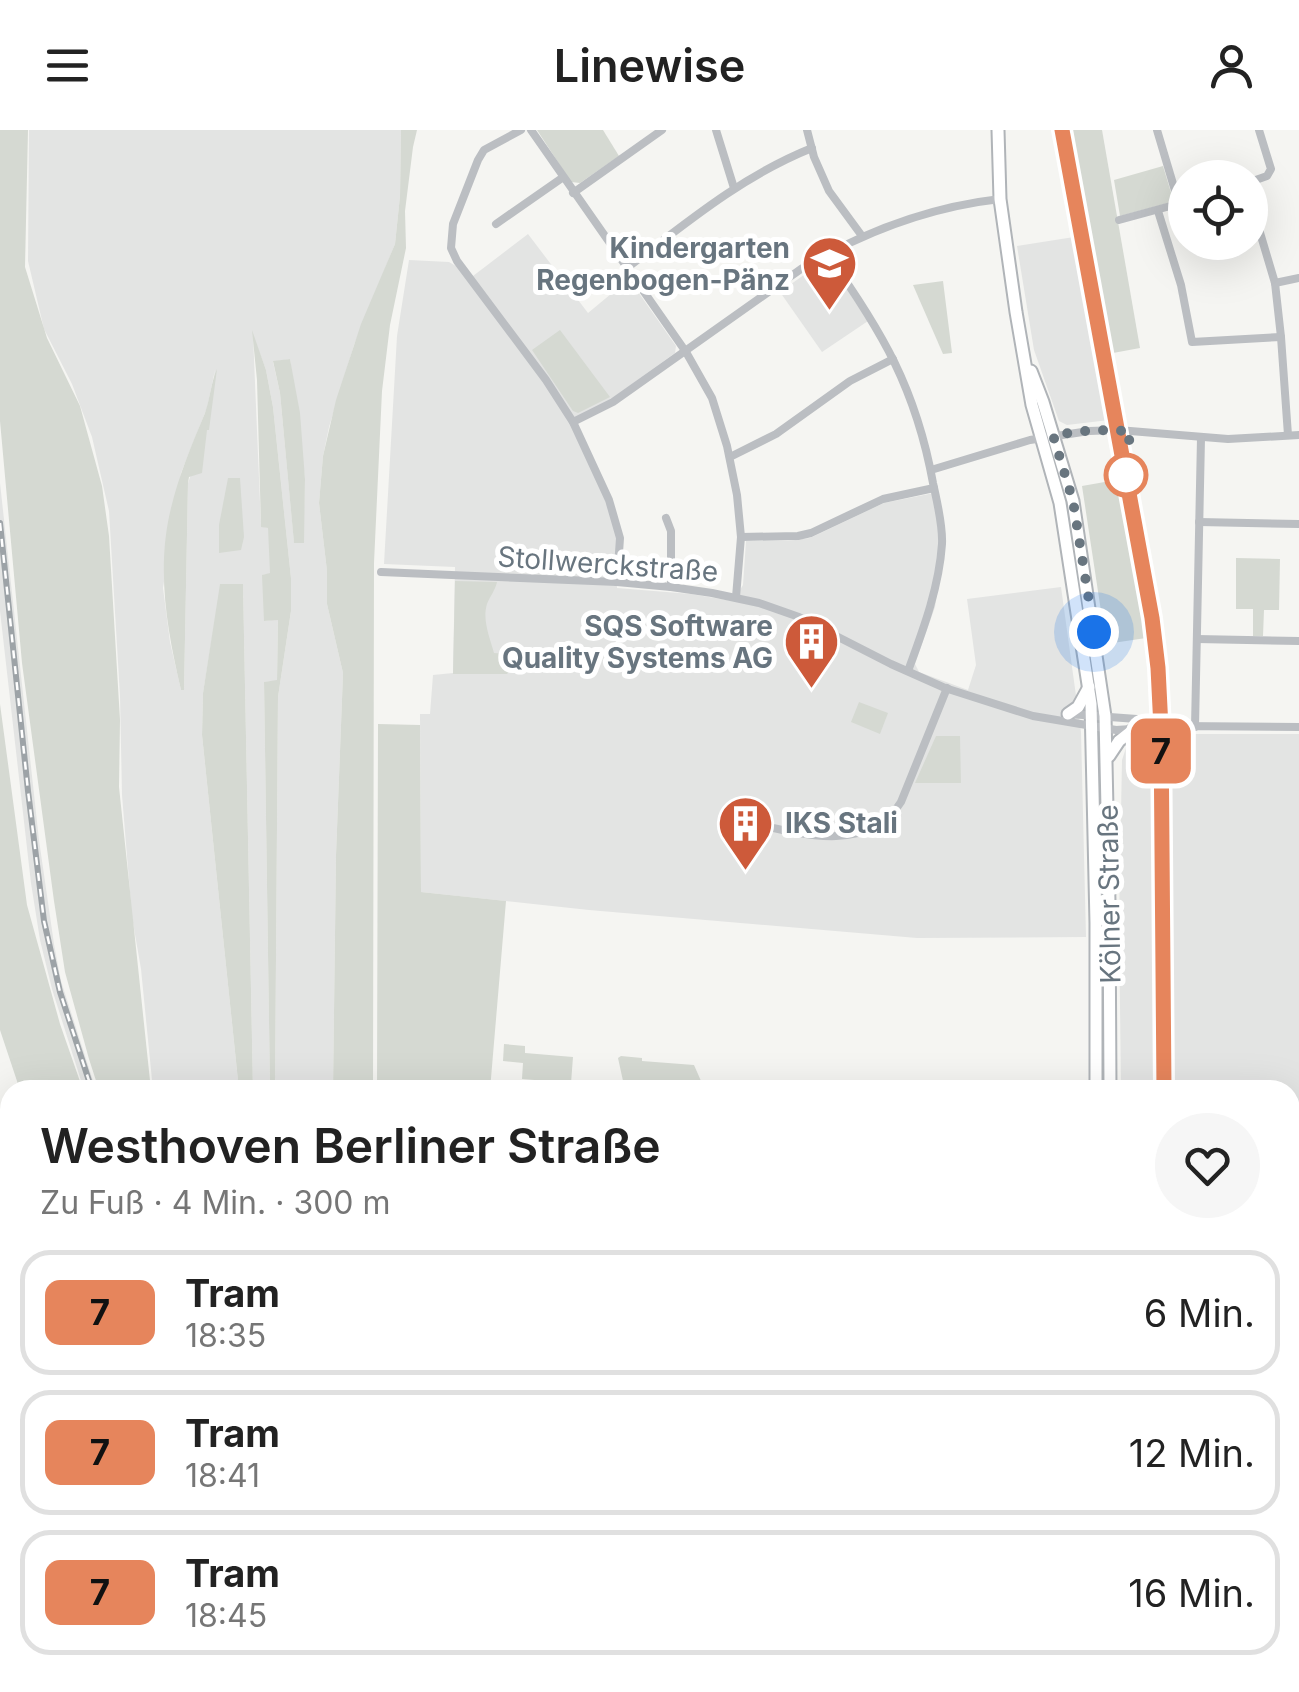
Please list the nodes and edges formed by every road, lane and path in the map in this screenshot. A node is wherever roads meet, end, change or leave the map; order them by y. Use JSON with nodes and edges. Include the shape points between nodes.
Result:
{"nodes":[{"id":1,"x":521,"y":130,"type":"edge"},
{"id":2,"x":531,"y":130,"type":"edge"},
{"id":3,"x":662,"y":130,"type":"edge"},
{"id":4,"x":716,"y":130,"type":"edge"},
{"id":5,"x":807,"y":130,"type":"edge"},
{"id":6,"x":998,"y":130,"type":"edge"},
{"id":7,"x":1158,"y":130,"type":"edge"},
{"id":8,"x":1259,"y":130,"type":"edge"},
{"id":9,"x":812,"y":148,"type":"junction"},
{"id":10,"x":1168,"y":160,"type":"edge"},
{"id":11,"x":1268,"y":173,"type":"edge"},
{"id":12,"x":562,"y":178,"type":"junction"},
{"id":13,"x":734,"y":188,"type":"junction"},
{"id":14,"x":573,"y":193,"type":"junction"},
{"id":15,"x":1000,"y":200,"type":"junction"},
{"id":16,"x":1168,"y":208,"type":"edge"},
{"id":17,"x":1158,"y":211,"type":"junction"},
{"id":18,"x":1119,"y":220,"type":"dead end"},
{"id":19,"x":496,"y":224,"type":"dead end"},
{"id":20,"x":862,"y":236,"type":"junction"},
{"id":21,"x":827,"y":254,"type":"junction"},
{"id":22,"x":1268,"y":259,"type":"edge"},
{"id":23,"x":627,"y":268,"type":"junction"},
{"id":24,"x":1299,"y":278,"type":"edge"},
{"id":25,"x":1275,"y":283,"type":"junction"},
{"id":26,"x":1282,"y":338,"type":"junction"},
{"id":27,"x":686,"y":352,"type":"junction"},
{"id":28,"x":894,"y":359,"type":"junction"},
{"id":29,"x":572,"y":422,"type":"junction"},
{"id":30,"x":1299,"y":435,"type":"edge"},
{"id":31,"x":1047,"y":436,"type":"junction"},
{"id":32,"x":1288,"y":436,"type":"junction"},
{"id":33,"x":1201,"y":438,"type":"junction"},
{"id":34,"x":730,"y":456,"type":"junction"},
{"id":35,"x":931,"y":470,"type":"junction"},
{"id":36,"x":934,"y":488,"type":"junction"},
{"id":37,"x":666,"y":518,"type":"dead end"},
{"id":38,"x":1199,"y":522,"type":"junction"},
{"id":39,"x":1299,"y":524,"type":"edge"},
{"id":40,"x":741,"y":537,"type":"junction"},
{"id":41,"x":381,"y":572,"type":"dead end"},
{"id":42,"x":617,"y":582,"type":"junction"},
{"id":43,"x":672,"y":586,"type":"junction"},
{"id":44,"x":736,"y":597,"type":"junction"},
{"id":45,"x":1196,"y":639,"type":"junction"},
{"id":46,"x":1299,"y":641,"type":"edge"},
{"id":47,"x":908,"y":671,"type":"junction"},
{"id":48,"x":1089,"y":687,"type":"junction"},
{"id":49,"x":947,"y":688,"type":"junction"},
{"id":50,"x":1068,"y":714,"type":"junction"},
{"id":51,"x":1048,"y":718,"type":"junction"},
{"id":52,"x":1099,"y":721,"type":"junction"},
{"id":53,"x":1178,"y":726,"type":"junction"},
{"id":54,"x":1299,"y":726,"type":"edge"},
{"id":55,"x":1194,"y":727,"type":"junction"},
{"id":56,"x":1133,"y":730,"type":"junction"},
{"id":57,"x":1108,"y":760,"type":"junction"},
{"id":58,"x":730,"y":818,"type":"dead end"},
{"id":59,"x":1102,"y":916,"type":"junction"},
{"id":60,"x":1096,"y":1080,"type":"edge"},
{"id":61,"x":1110,"y":1080,"type":"edge"}],
"edges":[{"from":1,"to":29,"type":"street","via":[[484,150],[453,224],[451,248]]},
{"from":2,"to":12,"type":"street"},
{"from":3,"to":14,"type":"street"},
{"from":4,"to":13,"type":"street"},
{"from":5,"to":9,"type":"street"},
{"from":6,"to":15,"type":"main road","name":"Kölner Straße"},
{"from":7,"to":10,"type":"street"},
{"from":8,"to":11,"type":"street"},
{"from":9,"to":13,"type":"street"},
{"from":9,"to":20,"type":"street","via":[[829,191]]},
{"from":12,"to":14,"type":"street"},
{"from":12,"to":19,"type":"street"},
{"from":13,"to":23,"type":"street"},
{"from":14,"to":23,"type":"street"},
{"from":15,"to":20,"type":"street","via":[[930,212]]},
{"from":15,"to":31,"type":"main road","name":"Kölner Straße","via":[[1032,405]]},
{"from":16,"to":17,"type":"street"},
{"from":17,"to":18,"type":"street"},
{"from":17,"to":26,"type":"street","via":[[1192,342]]},
{"from":20,"to":21,"type":"street"},
{"from":21,"to":27,"type":"street"},
{"from":21,"to":28,"type":"street"},
{"from":22,"to":25,"type":"street"},
{"from":23,"to":27,"type":"street"},
{"from":24,"to":25,"type":"street"},
{"from":25,"to":26,"type":"street"},
{"from":26,"to":32,"type":"street"},
{"from":27,"to":29,"type":"street"},
{"from":27,"to":34,"type":"street","via":[[712,398]]},
{"from":28,"to":34,"type":"street"},
{"from":28,"to":35,"type":"street"},
{"from":29,"to":42,"type":"street","via":[[620,538]]},
{"from":30,"to":32,"type":"street"},
{"from":31,"to":33,"type":"street","via":[[1118,430]]},
{"from":31,"to":35,"type":"street"},
{"from":31,"to":48,"type":"main road","name":"Kölner Straße"},
{"from":31,"to":52,"type":"main road","name":"Kölner Straße","via":[[1079,532]]},
{"from":32,"to":33,"type":"street"},
{"from":33,"to":38,"type":"street"},
{"from":34,"to":40,"type":"street"},
{"from":35,"to":36,"type":"street"},
{"from":36,"to":40,"type":"street","via":[[882,499],[811,534]]},
{"from":36,"to":47,"type":"street","via":[[942,542],[931,608]]},
{"from":37,"to":43,"type":"street"},
{"from":38,"to":39,"type":"street"},
{"from":38,"to":45,"type":"street"},
{"from":40,"to":44,"type":"street"},
{"from":41,"to":42,"type":"street","name":"Stollwerckstraße"},
{"from":42,"to":43,"type":"street","name":"Stollwerckstraße"},
{"from":43,"to":44,"type":"street","name":"Stollwerckstraße"},
{"from":44,"to":47,"type":"street","name":"Stollwerckstraße","via":[[798,617]]},
{"from":45,"to":46,"type":"street"},
{"from":45,"to":55,"type":"street"},
{"from":47,"to":49,"type":"street","name":"Stollwerckstraße"},
{"from":48,"to":50,"type":"main road"},
{"from":48,"to":52,"type":"main road","name":"Kölner Straße"},
{"from":49,"to":51,"type":"street","name":"Stollwerckstraße"},
{"from":49,"to":58,"type":"street","via":[[902,802],[874,828],[832,836]]},
{"from":50,"to":51,"type":"street","name":"Stollwerckstraße"},
{"from":50,"to":52,"type":"street","name":"Stollwerckstraße"},
{"from":51,"to":52,"type":"street","name":"Stollwerckstraße"},
{"from":52,"to":53,"type":"street"},
{"from":52,"to":56,"type":"street"},
{"from":52,"to":57,"type":"main road","name":"Kölner Straße"},
{"from":52,"to":59,"type":"main road","name":"Kölner Straße"},
{"from":53,"to":55,"type":"street"},
{"from":53,"to":56,"type":"street"},
{"from":54,"to":55,"type":"street"},
{"from":56,"to":57,"type":"main road"},
{"from":57,"to":59,"type":"main road","name":"Kölner Straße"},
{"from":59,"to":60,"type":"main road","name":"Kölner Straße"},
{"from":59,"to":61,"type":"main road","name":"Kölner Straße"}]}
